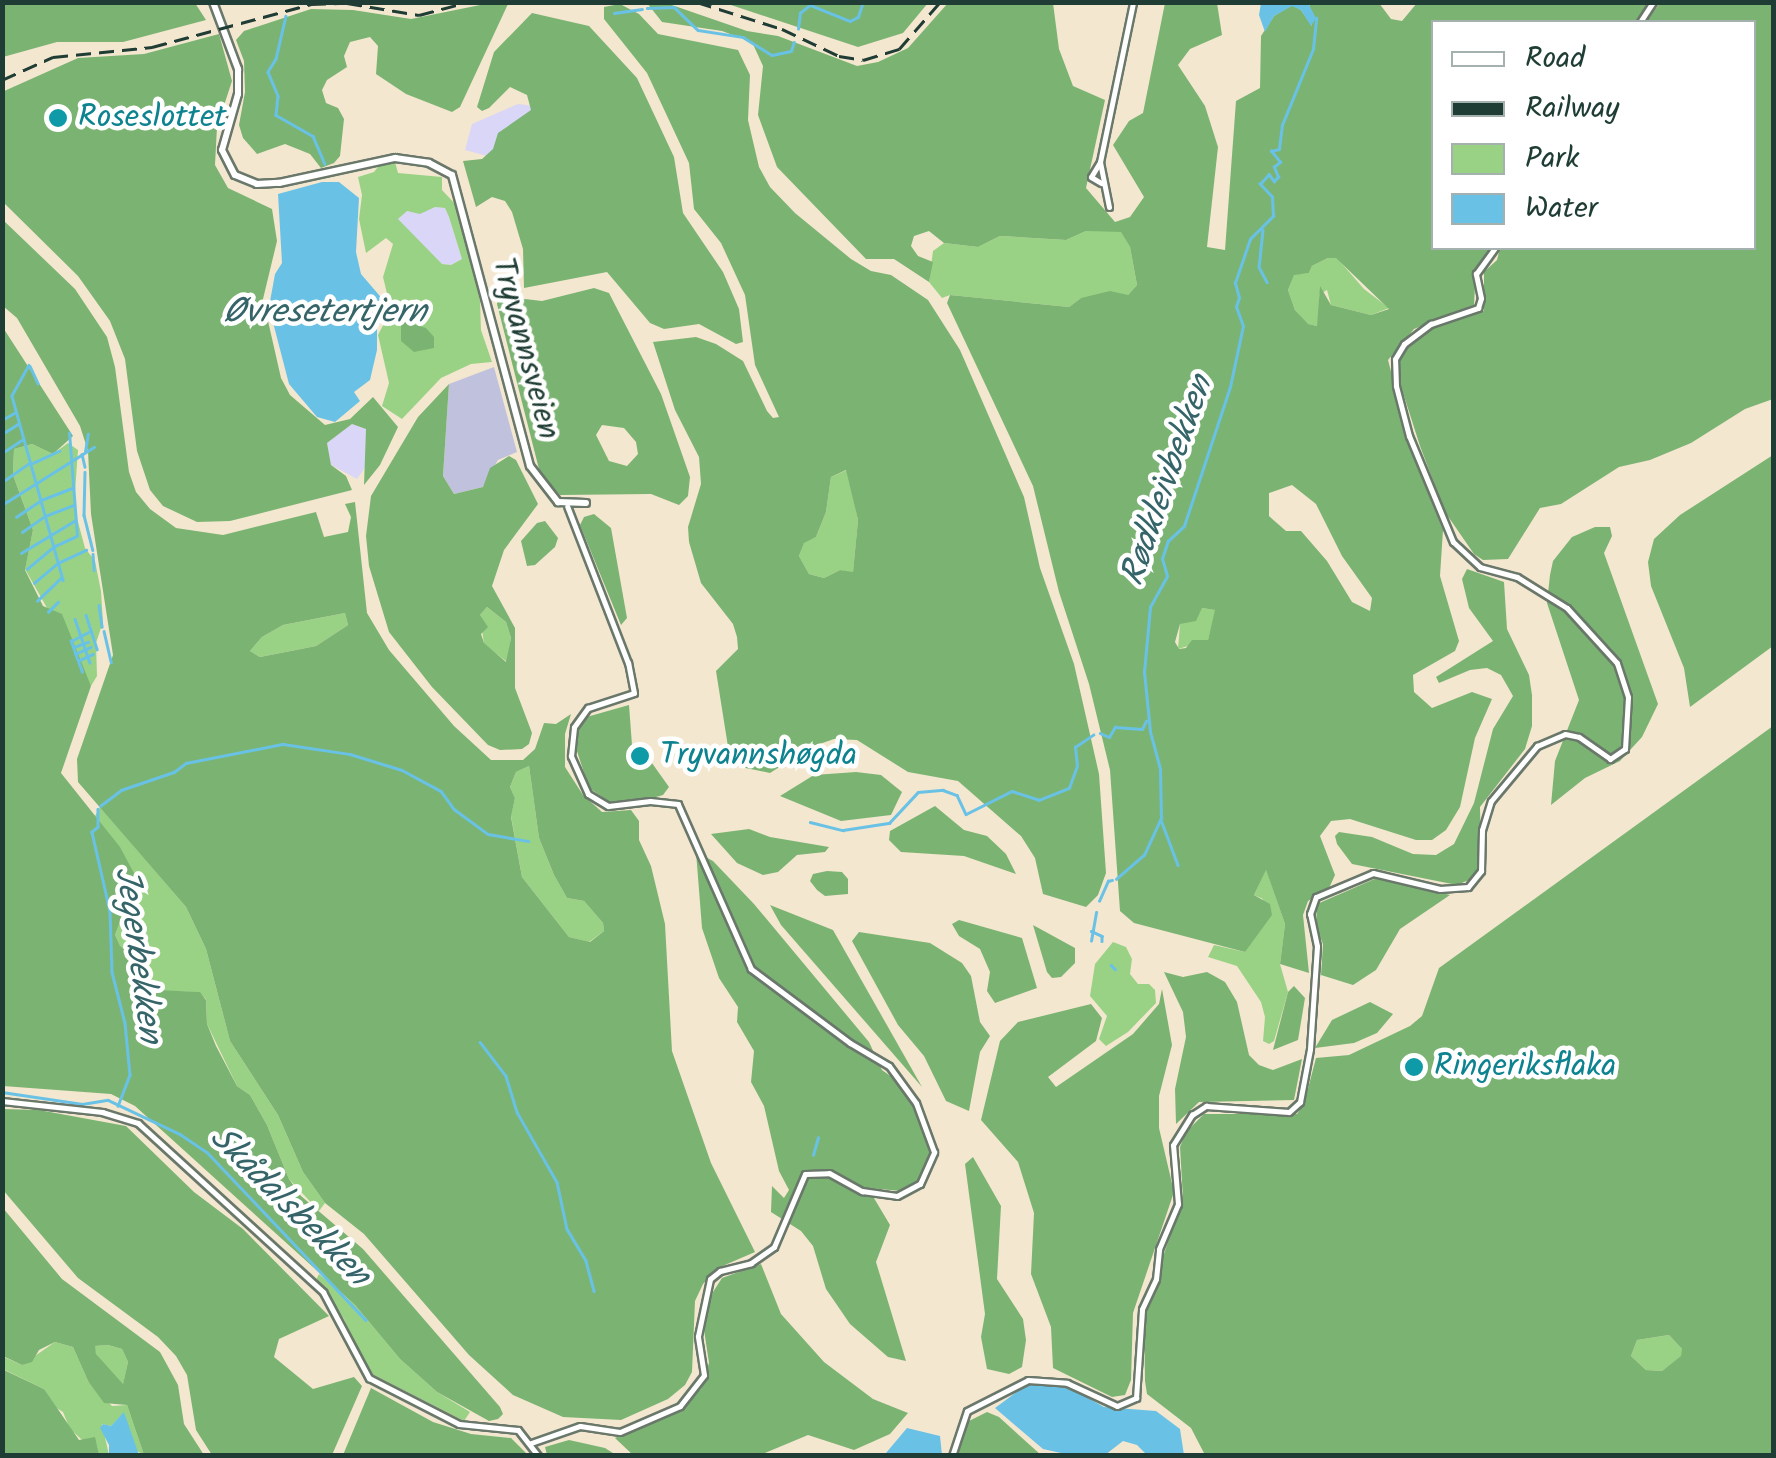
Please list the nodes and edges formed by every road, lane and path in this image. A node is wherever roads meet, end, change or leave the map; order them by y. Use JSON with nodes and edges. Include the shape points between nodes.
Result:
{"nodes":[{"id":1,"x":212,"y":2,"type":"edge"},
{"id":2,"x":1134,"y":2,"type":"edge"},
{"id":3,"x":1108,"y":207,"type":"dead end"},
{"id":4,"x":1494,"y":250,"type":"edge"},
{"id":5,"x":586,"y":503,"type":"dead end"},
{"id":6,"x":567,"y":506,"type":"junction"},
{"id":7,"x":2,"y":1100,"type":"edge"},
{"id":8,"x":531,"y":1443,"type":"junction"},
{"id":9,"x":538,"y":1456,"type":"edge"},
{"id":10,"x":952,"y":1456,"type":"edge"}],
"edges":[{"from":1,"to":6,"type":"street","name":"Tryvannsveien","via":[[238,69],[222,150],[235,175],[272,184],[396,158],[450,173],[530,466]]},
{"from":2,"to":3,"type":"street","via":[[1100,162],[1091,176],[1102,183]]},
{"from":4,"to":10,"type":"street","via":[[1476,274],[1478,308],[1440,320],[1404,344],[1395,363],[1396,386],[1453,542],[1480,567],[1517,577],[1566,608],[1617,663],[1627,691],[1627,745],[1612,759],[1572,734],[1536,746],[1491,801],[1481,833],[1481,872],[1468,887],[1440,889],[1376,873],[1316,898],[1310,914],[1317,941],[1310,1050],[1301,1099],[1289,1112],[1206,1106],[1194,1112],[1173,1145],[1178,1204],[1142,1309],[1138,1396],[1117,1406],[1068,1384],[1028,1380],[967,1411]]},
{"from":5,"to":6,"type":"street"},
{"from":6,"to":8,"type":"street","via":[[634,693],[588,708],[574,727],[571,754],[588,794],[608,806],[678,804],[748,964],[850,1044],[889,1066],[916,1102],[934,1152],[923,1181],[901,1195],[867,1192],[818,1171],[805,1174],[772,1249],[710,1279],[698,1336],[704,1374],[680,1406],[620,1432],[580,1426]]},
{"from":7,"to":8,"type":"street","via":[[138,1123],[316,1284],[368,1378],[459,1424],[518,1430]]},
{"from":8,"to":9,"type":"street"}]}
